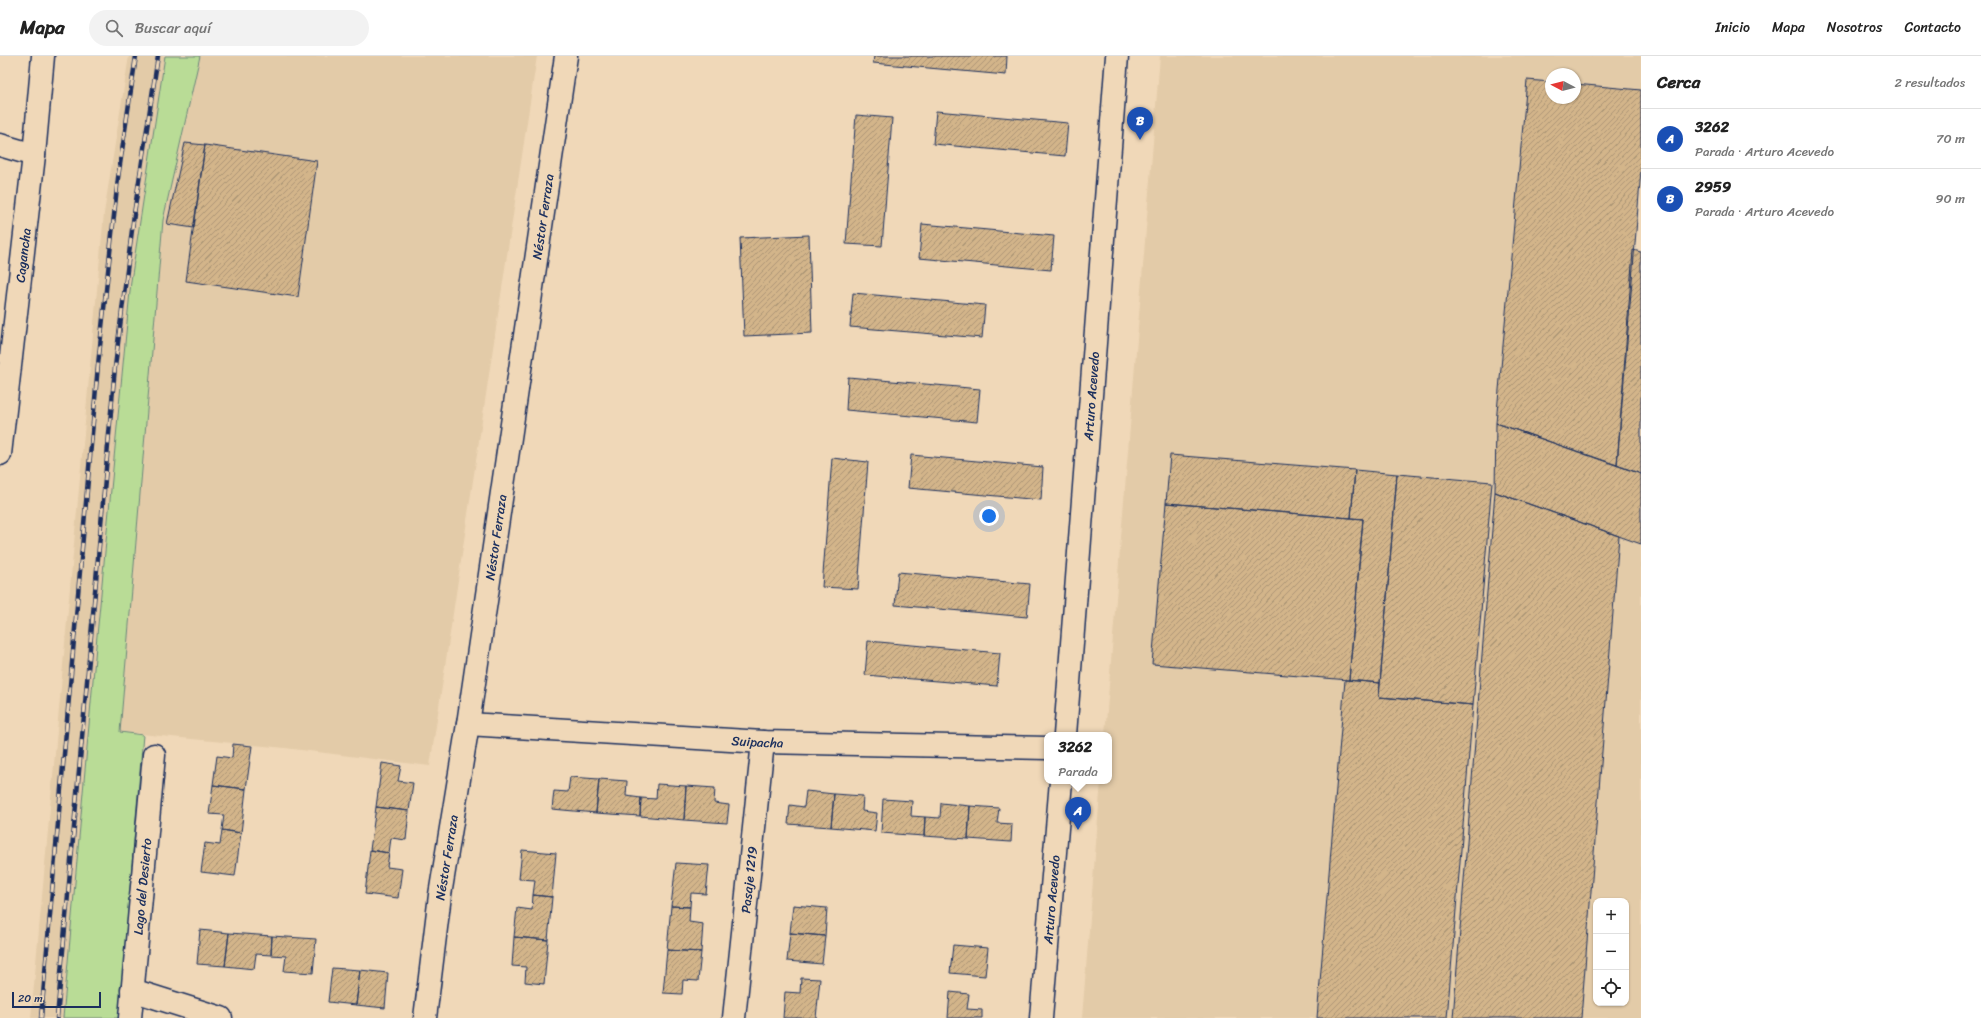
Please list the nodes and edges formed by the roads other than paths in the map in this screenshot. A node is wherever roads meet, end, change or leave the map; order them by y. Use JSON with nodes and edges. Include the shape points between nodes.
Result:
{"nodes":[{"id":1,"x":43,"y":56,"type":"edge"},
{"id":2,"x":566,"y":56,"type":"edge"},
{"id":3,"x":1117,"y":56,"type":"edge"},
{"id":4,"x":0,"y":145,"type":"edge"},
{"id":5,"x":34,"y":155,"type":"junction"},
{"id":6,"x":0,"y":454,"type":"edge"},
{"id":7,"x":468,"y":724,"type":"junction"},
{"id":8,"x":1065,"y":732,"type":"edge"},
{"id":9,"x":763,"y":742,"type":"junction"},
{"id":10,"x":1044,"y":748,"type":"edge"},
{"id":11,"x":154,"y":755,"type":"dead end"},
{"id":12,"x":1061,"y":784,"type":"edge"},
{"id":13,"x":132,"y":990,"type":"junction"},
{"id":14,"x":130,"y":1018,"type":"edge"},
{"id":15,"x":221,"y":1018,"type":"edge"},
{"id":16,"x":425,"y":1018,"type":"edge"},
{"id":17,"x":734,"y":1018,"type":"edge"},
{"id":18,"x":1041,"y":1018,"type":"edge"}],
"edges":[{"from":1,"to":5,"type":"street","name":"Cagancha"},
{"from":2,"to":7,"type":"street","name":"Néstor Ferraza"},
{"from":3,"to":8,"type":"street","name":"Arturo Acevedo"},
{"from":4,"to":5,"type":"street"},
{"from":5,"to":6,"type":"street","name":"Cagancha"},
{"from":7,"to":9,"type":"street","name":"Suipacha"},
{"from":7,"to":16,"type":"street","name":"Néstor Ferraza","via":[[440,895]]},
{"from":9,"to":10,"type":"street","name":"Suipacha"},
{"from":9,"to":17,"type":"street","name":"Pasaje 1219"},
{"from":11,"to":13,"type":"street","name":"Lago del Desierto"},
{"from":12,"to":18,"type":"street","name":"Arturo Acevedo"},
{"from":13,"to":14,"type":"street","name":"Lago del Desierto"},
{"from":13,"to":15,"type":"street"}]}
